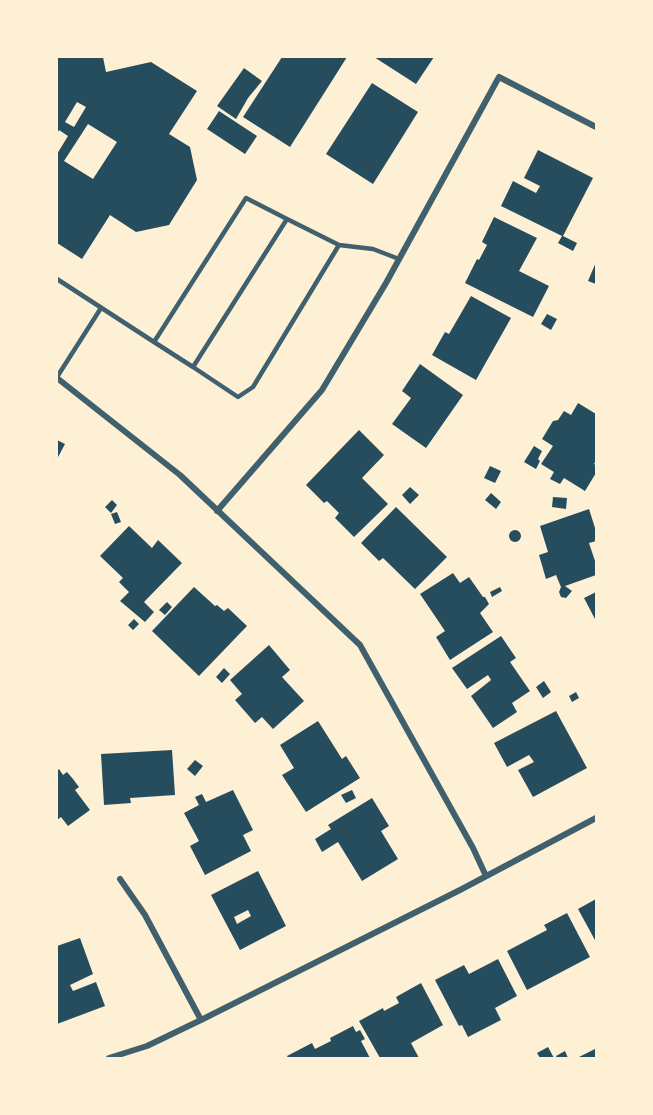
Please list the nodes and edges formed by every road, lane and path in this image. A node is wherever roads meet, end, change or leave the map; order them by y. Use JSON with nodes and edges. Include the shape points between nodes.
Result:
{"nodes":[{"id":1,"x":596,"y":127,"type":"edge"},
{"id":2,"x":287,"y":219,"type":"junction"},
{"id":3,"x":339,"y":245,"type":"junction"},
{"id":4,"x":399,"y":259,"type":"junction"},
{"id":5,"x":57,"y":279,"type":"edge"},
{"id":6,"x":101,"y":308,"type":"junction"},
{"id":7,"x":154,"y":342,"type":"junction"},
{"id":8,"x":193,"y":367,"type":"junction"},
{"id":9,"x":57,"y":378,"type":"edge"},
{"id":10,"x":217,"y":511,"type":"junction"},
{"id":11,"x":596,"y":818,"type":"edge"},
{"id":12,"x":486,"y":876,"type":"junction"},
{"id":13,"x":120,"y":879,"type":"dead end"},
{"id":14,"x":201,"y":1020,"type":"junction"},
{"id":15,"x":109,"y":1058,"type":"edge"}],
"edges":[{"from":1,"to":4,"type":"street","via":[[499,77]]},
{"from":2,"to":3,"type":"lane"},
{"from":2,"to":7,"type":"lane","via":[[246,198]]},
{"from":2,"to":8,"type":"lane"},
{"from":3,"to":4,"type":"lane","via":[[373,249]]},
{"from":3,"to":8,"type":"lane","via":[[254,387],[238,397]]},
{"from":4,"to":10,"type":"street","via":[[322,390]]},
{"from":5,"to":6,"type":"lane"},
{"from":6,"to":7,"type":"lane"},
{"from":6,"to":9,"type":"lane"},
{"from":7,"to":8,"type":"lane"},
{"from":9,"to":10,"type":"street","via":[[180,475]]},
{"from":10,"to":12,"type":"street","via":[[360,645]]},
{"from":11,"to":12,"type":"street"},
{"from":12,"to":14,"type":"street"},
{"from":13,"to":14,"type":"street","via":[[145,915]]},
{"from":14,"to":15,"type":"street","via":[[147,1046]]}]}
